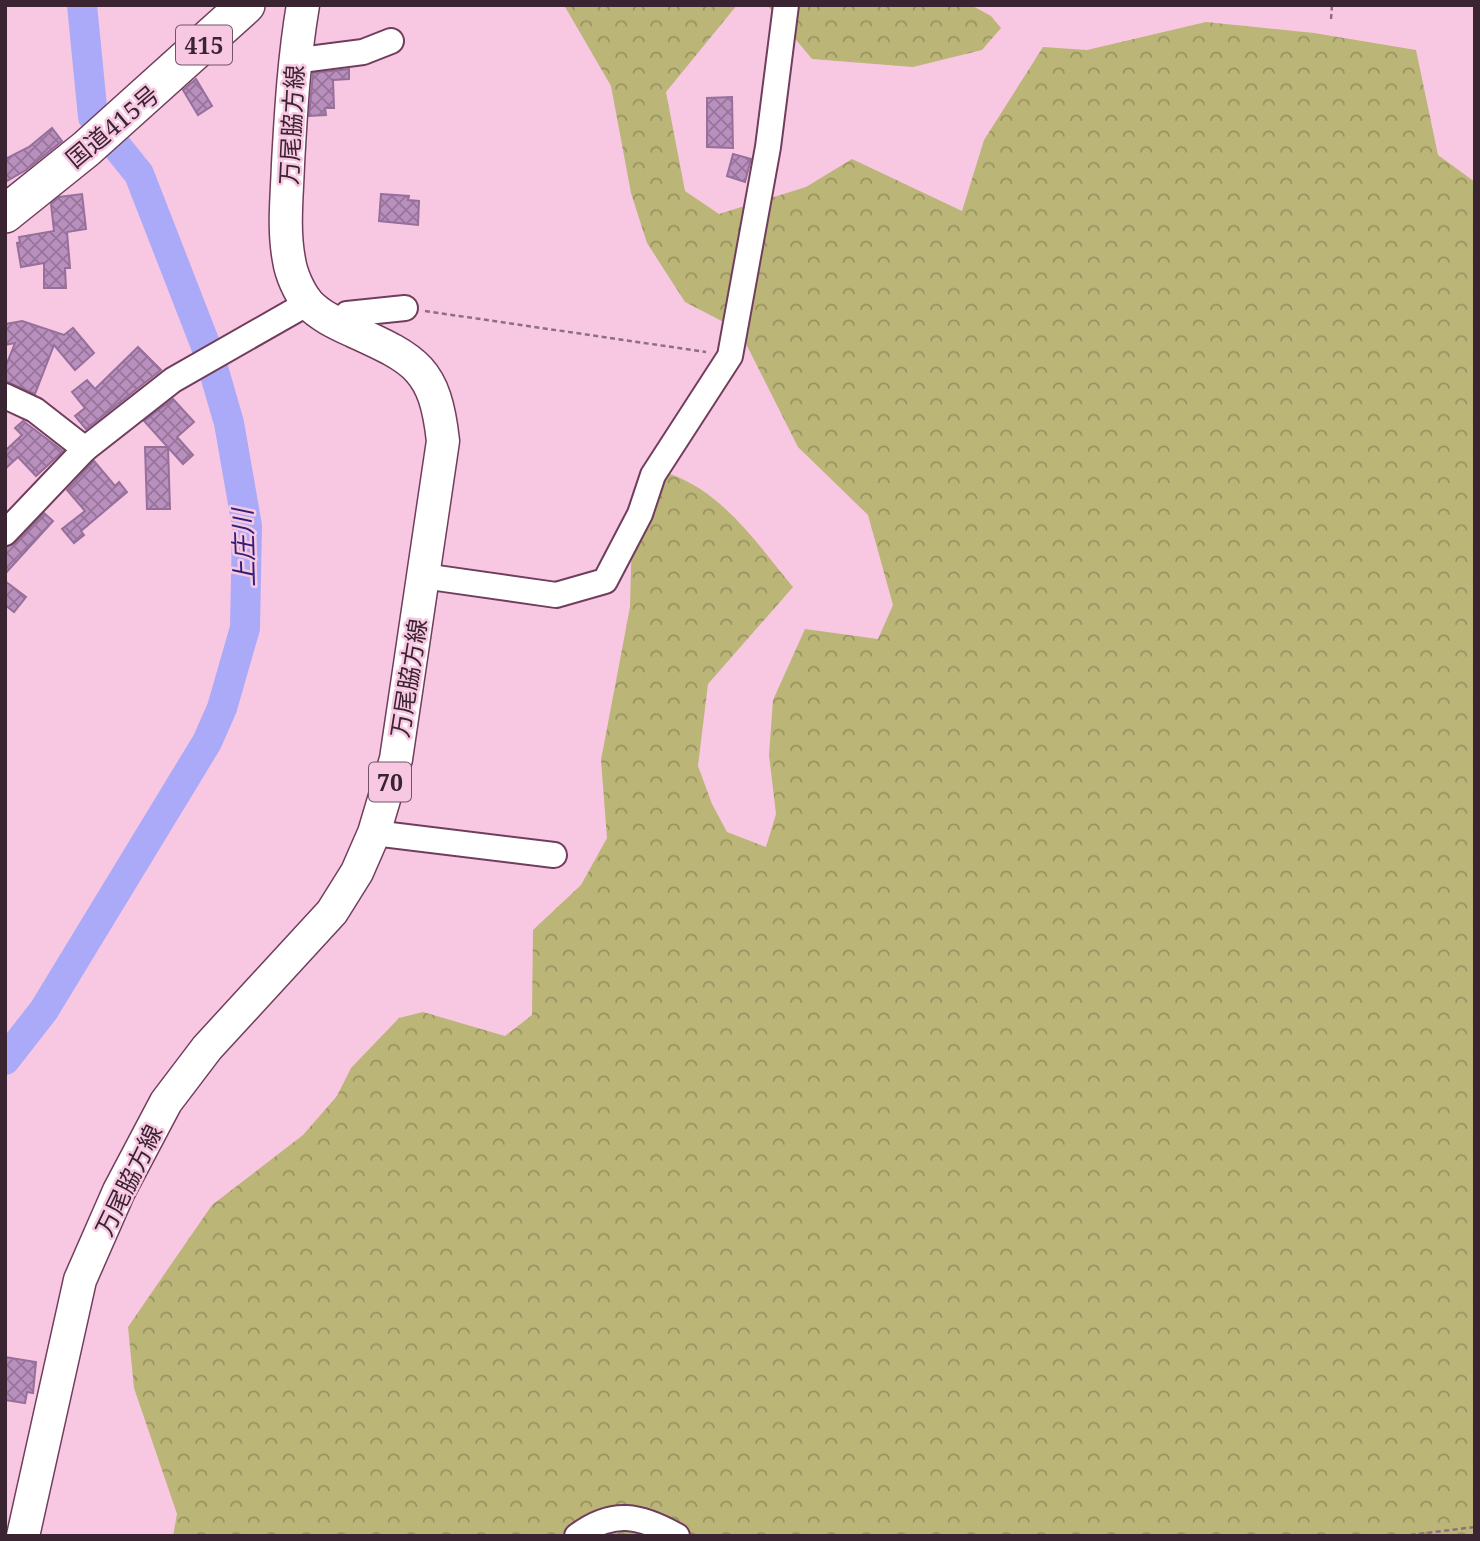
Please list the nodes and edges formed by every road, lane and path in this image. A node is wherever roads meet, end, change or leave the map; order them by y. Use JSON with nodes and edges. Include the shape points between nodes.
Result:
{"nodes":[{"id":1,"x":246,"y":5,"type":"edge"},
{"id":2,"x":303,"y":5,"type":"edge"},
{"id":3,"x":786,"y":5,"type":"edge"},
{"id":4,"x":1332,"y":5,"type":"edge"},
{"id":5,"x":1331,"y":19,"type":"dead end"},
{"id":6,"x":391,"y":41,"type":"dead end"},
{"id":7,"x":293,"y":61,"type":"junction"},
{"id":8,"x":5,"y":214,"type":"edge"},
{"id":9,"x":308,"y":303,"type":"junction"},
{"id":10,"x":405,"y":308,"type":"joint"},
{"id":11,"x":339,"y":324,"type":"junction"},
{"id":12,"x":730,"y":356,"type":"junction"},
{"id":13,"x":5,"y":396,"type":"edge"},
{"id":14,"x":85,"y":449,"type":"junction"},
{"id":15,"x":5,"y":533,"type":"edge"},
{"id":16,"x":424,"y":576,"type":"junction"},
{"id":17,"x":374,"y":833,"type":"junction"},
{"id":18,"x":554,"y":855,"type":"dead end"},
{"id":19,"x":1475,"y":1527,"type":"edge"},
{"id":20,"x":23,"y":1536,"type":"edge"},
{"id":21,"x":577,"y":1536,"type":"edge"},
{"id":22,"x":677,"y":1536,"type":"edge"},
{"id":23,"x":1402,"y":1536,"type":"edge"}],
"edges":[{"from":1,"to":8,"type":"highway","name":"国道415号","number":"415","via":[[161,84]]},
{"from":2,"to":7,"type":"main road","name":"万尾脇方線","number":"70"},
{"from":3,"to":12,"type":"street","via":[[768,147]]},
{"from":4,"to":5,"type":"path"},
{"from":6,"to":7,"type":"street","via":[[363,52]]},
{"from":7,"to":9,"type":"main road","name":"万尾脇方線","number":"70","via":[[286,220],[289,261]]},
{"from":9,"to":11,"type":"main road","name":"万尾脇方線","number":"70"},
{"from":9,"to":14,"type":"street","via":[[173,380]]},
{"from":10,"to":11,"type":"street","via":[[347,314]]},
{"from":10,"to":12,"type":"path"},
{"from":11,"to":16,"type":"main road","name":"万尾脇方線","number":"70","via":[[411,361],[436,396],[443,441]]},
{"from":12,"to":16,"type":"street","via":[[653,475],[640,514],[606,581],[556,595]]},
{"from":13,"to":14,"type":"street","via":[[35,410]]},
{"from":14,"to":15,"type":"street"},
{"from":16,"to":17,"type":"main road","name":"万尾脇方線","number":"70","via":[[396,759]]},
{"from":17,"to":18,"type":"street"},
{"from":17,"to":20,"type":"main road","name":"万尾脇方線","number":"70","via":[[357,873],[332,912],[207,1048],[166,1102],[119,1191],[80,1280]]},
{"from":19,"to":23,"type":"path"},
{"from":21,"to":22,"type":"street","via":[[596,1522],[624,1517],[654,1523]]}]}
